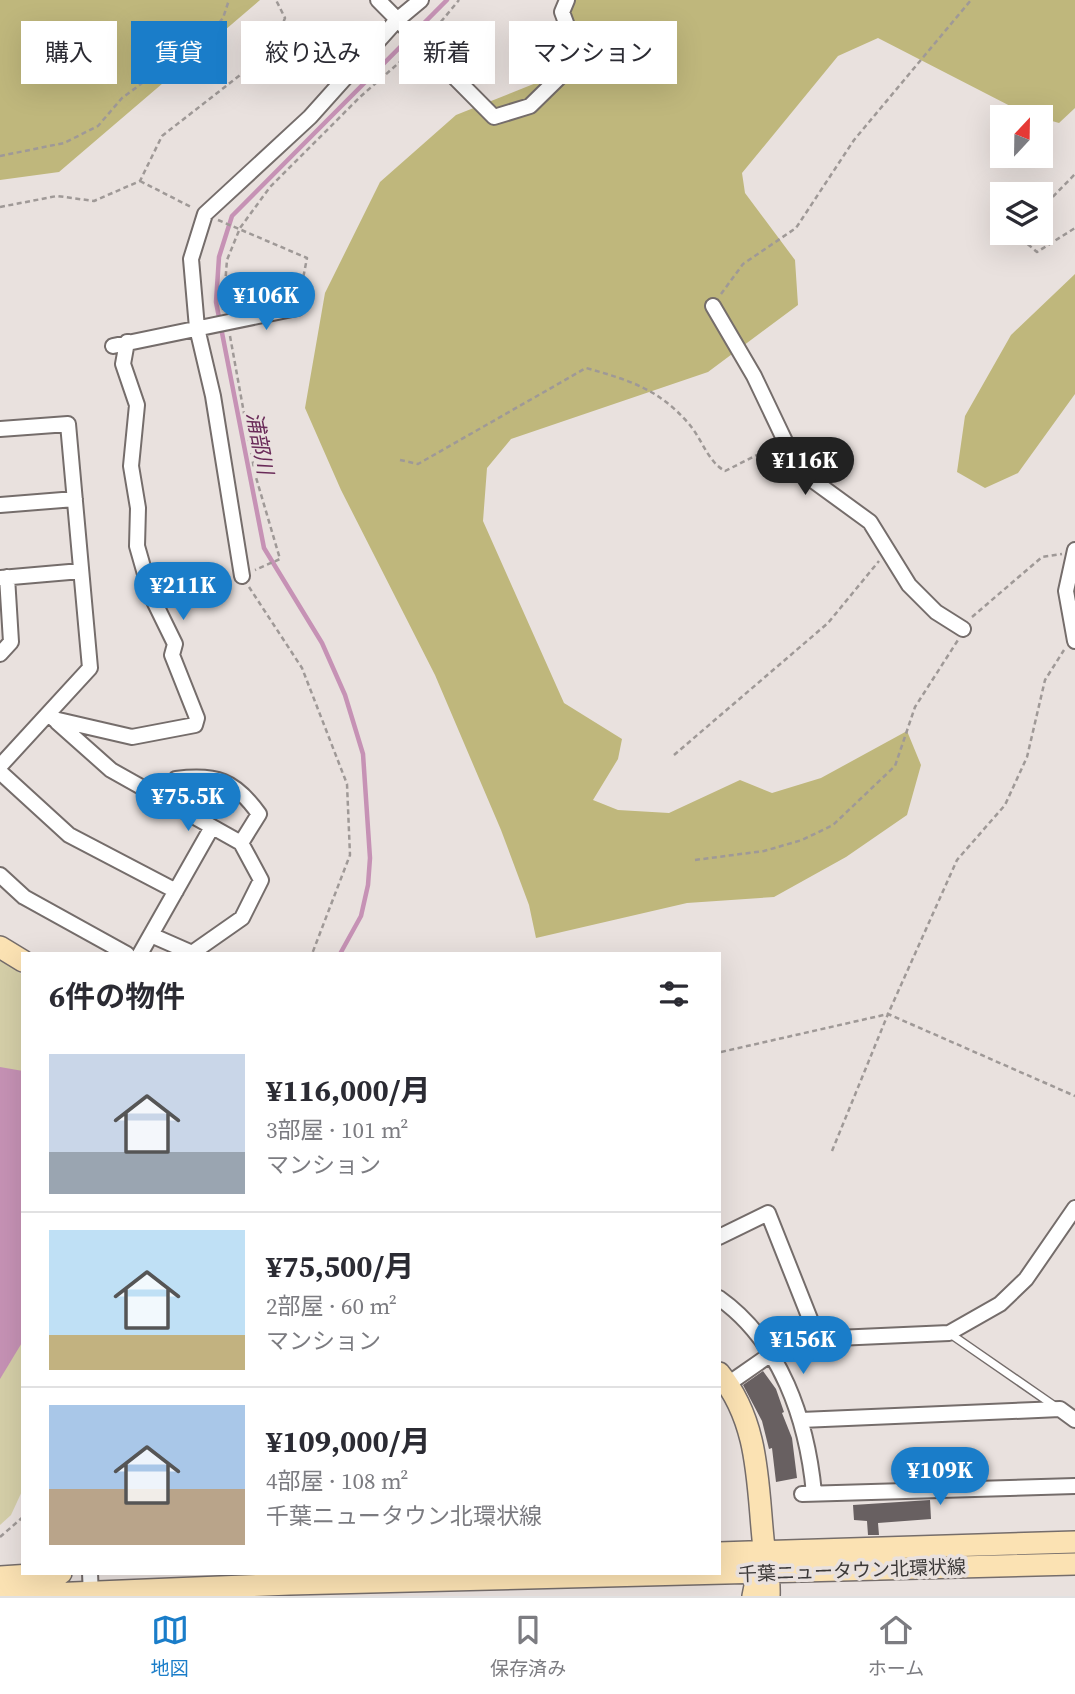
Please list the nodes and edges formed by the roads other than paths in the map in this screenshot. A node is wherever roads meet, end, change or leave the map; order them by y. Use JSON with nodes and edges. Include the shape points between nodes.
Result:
{"nodes":[{"id":1,"x":378,"y":0,"type":"edge"},
{"id":2,"x":421,"y":0,"type":"edge"},
{"id":3,"x":567,"y":0,"type":"edge"},
{"id":4,"x":397,"y":20,"type":"junction"},
{"id":5,"x":713,"y":306,"type":"road end"},
{"id":6,"x":297,"y":308,"type":"road end"},
{"id":7,"x":197,"y":328,"type":"junction"},
{"id":8,"x":0,"y":429,"type":"edge"},
{"id":9,"x":75,"y":499,"type":"junction"},
{"id":10,"x":0,"y":505,"type":"edge"},
{"id":11,"x":1074,"y":552,"type":"edge"},
{"id":12,"x":81,"y":571,"type":"junction"},
{"id":13,"x":242,"y":576,"type":"road end"},
{"id":14,"x":3,"y":578,"type":"edge"},
{"id":15,"x":964,"y":629,"type":"road end"},
{"id":16,"x":1074,"y":638,"type":"edge"},
{"id":17,"x":0,"y":654,"type":"edge"},
{"id":18,"x":51,"y":716,"type":"junction"},
{"id":19,"x":0,"y":766,"type":"edge"},
{"id":20,"x":0,"y":772,"type":"edge"},
{"id":21,"x":166,"y":800,"type":"junction"},
{"id":22,"x":212,"y":827,"type":"junction"},
{"id":23,"x":241,"y":843,"type":"junction"},
{"id":24,"x":0,"y":875,"type":"edge"},
{"id":25,"x":176,"y":891,"type":"junction"},
{"id":26,"x":151,"y":935,"type":"junction"},
{"id":27,"x":0,"y":947,"type":"edge"},
{"id":28,"x":123,"y":952,"type":"edge"},
{"id":29,"x":141,"y":952,"type":"edge"},
{"id":30,"x":190,"y":952,"type":"edge"},
{"id":31,"x":193,"y":952,"type":"edge"},
{"id":32,"x":21,"y":960,"type":"edge"},
{"id":33,"x":1075,"y":1208,"type":"edge"},
{"id":34,"x":721,"y":1236,"type":"edge"},
{"id":35,"x":721,"y":1300,"type":"edge"},
{"id":36,"x":949,"y":1333,"type":"junction"},
{"id":37,"x":818,"y":1339,"type":"junction"},
{"id":38,"x":771,"y":1355,"type":"junction"},
{"id":39,"x":723,"y":1379,"type":"edge"},
{"id":40,"x":1060,"y":1409,"type":"junction"},
{"id":41,"x":801,"y":1420,"type":"junction"},
{"id":42,"x":1075,"y":1420,"type":"edge"},
{"id":43,"x":1075,"y":1486,"type":"edge"},
{"id":44,"x":1075,"y":1542,"type":"edge"},
{"id":45,"x":764,"y":1551,"type":"junction"},
{"id":46,"x":721,"y":1553,"type":"edge"},
{"id":47,"x":1075,"y":1564,"type":"edge"},
{"id":48,"x":763,"y":1573,"type":"junction"},
{"id":49,"x":721,"y":1574,"type":"edge"},
{"id":50,"x":30,"y":1575,"type":"edge"},
{"id":51,"x":659,"y":1575,"type":"edge"},
{"id":52,"x":0,"y":1577,"type":"edge"},
{"id":53,"x":90,"y":1586,"type":"edge"},
{"id":54,"x":0,"y":1596,"type":"edge"},
{"id":55,"x":753,"y":1596,"type":"edge"},
{"id":56,"x":769,"y":1596,"type":"edge"}],
"edges":[{"from":1,"to":4,"type":"street"},
{"from":2,"to":4,"type":"street"},
{"from":3,"to":4,"type":"street","via":[[562,12],[579,58],[530,106],[494,117]]},
{"from":4,"to":7,"type":"street","via":[[310,117],[205,215],[191,259]]},
{"from":5,"to":15,"type":"street","via":[[785,441],[811,479],[870,522],[921,599]]},
{"from":6,"to":7,"type":"street"},
{"from":7,"to":13,"type":"street","via":[[213,396]]},
{"from":7,"to":18,"type":"street","via":[[120,344],[137,405],[131,466],[138,508],[137,546],[157,608],[175,644],[172,655],[197,718],[195,725],[132,737]]},
{"from":8,"to":9,"type":"street","via":[[68,424]]},
{"from":9,"to":10,"type":"street"},
{"from":9,"to":12,"type":"street"},
{"from":11,"to":16,"type":"street","via":[[1066,591]]},
{"from":12,"to":14,"type":"street"},
{"from":12,"to":18,"type":"street","via":[[90,668]]},
{"from":14,"to":17,"type":"street","via":[[11,642]]},
{"from":18,"to":19,"type":"street"},
{"from":18,"to":21,"type":"street","via":[[111,769]]},
{"from":20,"to":25,"type":"street","via":[[69,835]]},
{"from":21,"to":22,"type":"street"},
{"from":21,"to":23,"type":"street","via":[[176,779],[207,775],[243,792],[259,814]]},
{"from":22,"to":23,"type":"street"},
{"from":22,"to":25,"type":"street"},
{"from":23,"to":31,"type":"street","via":[[261,880],[242,918]]},
{"from":24,"to":28,"type":"street","via":[[24,897]]},
{"from":25,"to":26,"type":"street"},
{"from":26,"to":29,"type":"street"},
{"from":26,"to":30,"type":"street"},
{"from":27,"to":32,"type":"main road"},
{"from":33,"to":36,"type":"street","via":[[1026,1279],[1000,1304]]},
{"from":34,"to":37,"type":"street","via":[[768,1213]]},
{"from":35,"to":38,"type":"street","via":[[747,1321]]},
{"from":36,"to":37,"type":"street"},
{"from":36,"to":40,"type":"lane"},
{"from":37,"to":38,"type":"street","via":[[790,1340]]},
{"from":38,"to":39,"type":"street"},
{"from":38,"to":41,"type":"street"},
{"from":39,"to":45,"type":"main road","via":[[745,1419],[756,1455]]},
{"from":40,"to":41,"type":"street"},
{"from":40,"to":42,"type":"street"},
{"from":41,"to":43,"type":"street","via":[[808,1493]]},
{"from":44,"to":45,"type":"main road","name":"千葉ニュータウン北環状線"},
{"from":45,"to":46,"type":"main road","name":"千葉ニュータウン北環状線"},
{"from":45,"to":48,"type":"main road"},
{"from":47,"to":48,"type":"main road","name":"千葉ニュータウン北環状線"},
{"from":48,"to":49,"type":"main road","name":"千葉ニュータウン北環状線"},
{"from":48,"to":55,"type":"main road"},
{"from":48,"to":56,"type":"main road"},
{"from":50,"to":52,"type":"main road"},
{"from":51,"to":53,"type":"main road","name":"千葉ニュータウン北環状線"},
{"from":53,"to":54,"type":"main road","name":"千葉ニュータウン北環状線"}]}
